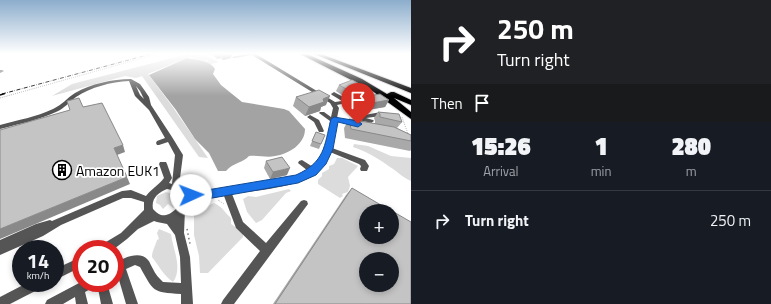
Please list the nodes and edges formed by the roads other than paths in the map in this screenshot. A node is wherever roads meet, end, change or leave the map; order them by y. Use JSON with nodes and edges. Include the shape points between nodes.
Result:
{"nodes":[{"id":1,"x":274,"y":68,"type":"edge"},
{"id":2,"x":332,"y":68,"type":"edge"},
{"id":3,"x":335,"y":68,"type":"edge"},
{"id":4,"x":343,"y":68,"type":"edge"},
{"id":5,"x":353,"y":68,"type":"edge"},
{"id":6,"x":132,"y":81,"type":"junction"},
{"id":7,"x":411,"y":91,"type":"edge"},
{"id":8,"x":334,"y":94,"type":"dead end"},
{"id":9,"x":141,"y":99,"type":"junction"},
{"id":10,"x":361,"y":99,"type":"edge"},
{"id":11,"x":411,"y":99,"type":"edge"},
{"id":12,"x":132,"y":101,"type":"dead end"},
{"id":13,"x":346,"y":101,"type":"junction"},
{"id":14,"x":411,"y":103,"type":"edge"},
{"id":15,"x":333,"y":104,"type":"junction"},
{"id":16,"x":148,"y":105,"type":"junction"},
{"id":17,"x":349,"y":111,"type":"dead end"},
{"id":18,"x":322,"y":113,"type":"dead end"},
{"id":19,"x":381,"y":114,"type":"edge"},
{"id":20,"x":411,"y":116,"type":"edge"},
{"id":21,"x":310,"y":117,"type":"dead end"},
{"id":22,"x":332,"y":119,"type":"junction"},
{"id":23,"x":317,"y":121,"type":"junction"},
{"id":24,"x":357,"y":121,"type":"junction"},
{"id":25,"x":371,"y":121,"type":"edge"},
{"id":26,"x":0,"y":127,"type":"edge"},
{"id":27,"x":376,"y":128,"type":"edge"},
{"id":28,"x":321,"y":132,"type":"edge"},
{"id":29,"x":170,"y":139,"type":"junction"},
{"id":30,"x":159,"y":143,"type":"dead end"},
{"id":31,"x":328,"y":149,"type":"junction"},
{"id":32,"x":302,"y":163,"type":"dead end"},
{"id":33,"x":163,"y":164,"type":"dead end"},
{"id":34,"x":364,"y":169,"type":"dead end"},
{"id":35,"x":314,"y":171,"type":"junction"},
{"id":36,"x":162,"y":187,"type":"junction"},
{"id":37,"x":179,"y":187,"type":"junction"},
{"id":38,"x":227,"y":191,"type":"junction"},
{"id":39,"x":201,"y":196,"type":"junction"},
{"id":40,"x":148,"y":200,"type":"junction"},
{"id":41,"x":304,"y":204,"type":"dead end"},
{"id":42,"x":184,"y":210,"type":"junction"},
{"id":43,"x":151,"y":213,"type":"junction"},
{"id":44,"x":168,"y":218,"type":"junction"},
{"id":45,"x":58,"y":222,"type":"junction"},
{"id":46,"x":183,"y":230,"type":"junction"},
{"id":47,"x":118,"y":240,"type":"edge"},
{"id":48,"x":0,"y":245,"type":"edge"},
{"id":49,"x":0,"y":250,"type":"edge"},
{"id":50,"x":267,"y":250,"type":"junction"},
{"id":51,"x":124,"y":265,"type":"edge"},
{"id":52,"x":124,"y":283,"type":"edge"},
{"id":53,"x":187,"y":289,"type":"junction"},
{"id":54,"x":21,"y":292,"type":"edge"},
{"id":55,"x":74,"y":292,"type":"edge"},
{"id":56,"x":80,"y":292,"type":"edge"},
{"id":57,"x":104,"y":292,"type":"edge"},
{"id":58,"x":0,"y":303,"type":"edge"},
{"id":59,"x":52,"y":304,"type":"edge"},
{"id":60,"x":82,"y":304,"type":"edge"},
{"id":61,"x":107,"y":304,"type":"edge"},
{"id":62,"x":132,"y":304,"type":"edge"},
{"id":63,"x":187,"y":304,"type":"edge"},
{"id":64,"x":226,"y":304,"type":"edge"}],
"edges":[{"from":1,"to":15,"type":"street"},
{"from":2,"to":20,"type":"highway","via":[[379,92]]},
{"from":3,"to":14,"type":"highway"},
{"from":4,"to":11,"type":"highway"},
{"from":5,"to":7,"type":"highway"},
{"from":6,"to":9,"type":"street"},
{"from":6,"to":16,"type":"street","via":[[141,88]]},
{"from":6,"to":26,"type":"street","via":[[123,80],[90,88],[71,98],[63,107]]},
{"from":8,"to":13,"type":"street"},
{"from":9,"to":12,"type":"street"},
{"from":9,"to":16,"type":"street"},
{"from":10,"to":13,"type":"street"},
{"from":13,"to":15,"type":"street"},
{"from":15,"to":22,"type":"street","via":[[336,108]]},
{"from":16,"to":29,"type":"street"},
{"from":17,"to":24,"type":"street"},
{"from":18,"to":22,"type":"street"},
{"from":19,"to":24,"type":"street"},
{"from":21,"to":23,"type":"street"},
{"from":22,"to":23,"type":"street"},
{"from":22,"to":24,"type":"street"},
{"from":22,"to":31,"type":"street"},
{"from":23,"to":28,"type":"street"},
{"from":24,"to":25,"type":"street"},
{"from":24,"to":27,"type":"street"},
{"from":29,"to":30,"type":"street"},
{"from":29,"to":37,"type":"street","via":[[180,158]]},
{"from":31,"to":34,"type":"street","via":[[362,162]]},
{"from":31,"to":35,"type":"street","via":[[323,161]]},
{"from":32,"to":35,"type":"street"},
{"from":33,"to":36,"type":"street","via":[[168,178]]},
{"from":35,"to":38,"type":"street","via":[[298,179]]},
{"from":36,"to":37,"type":"street"},
{"from":36,"to":40,"type":"street"},
{"from":37,"to":39,"type":"street"},
{"from":37,"to":42,"type":"street","via":[[185,200]]},
{"from":38,"to":39,"type":"street"},
{"from":38,"to":50,"type":"street","via":[[240,225]]},
{"from":39,"to":42,"type":"street"},
{"from":40,"to":43,"type":"street"},
{"from":40,"to":45,"type":"street","via":[[128,194]]},
{"from":41,"to":50,"type":"street"},
{"from":42,"to":44,"type":"street"},
{"from":42,"to":46,"type":"street"},
{"from":43,"to":44,"type":"street","via":[[163,219]]},
{"from":43,"to":47,"type":"street"},
{"from":44,"to":46,"type":"street"},
{"from":45,"to":48,"type":"street","via":[[39,227]]},
{"from":45,"to":49,"type":"street","via":[[40,233]]},
{"from":46,"to":53,"type":"street"},
{"from":50,"to":64,"type":"street"},
{"from":51,"to":53,"type":"street","via":[[139,259],[145,262],[154,282],[160,288]]},
{"from":52,"to":62,"type":"street"},
{"from":53,"to":63,"type":"street"},
{"from":54,"to":58,"type":"street"},
{"from":55,"to":59,"type":"street"},
{"from":56,"to":60,"type":"street"},
{"from":57,"to":61,"type":"street"}]}
